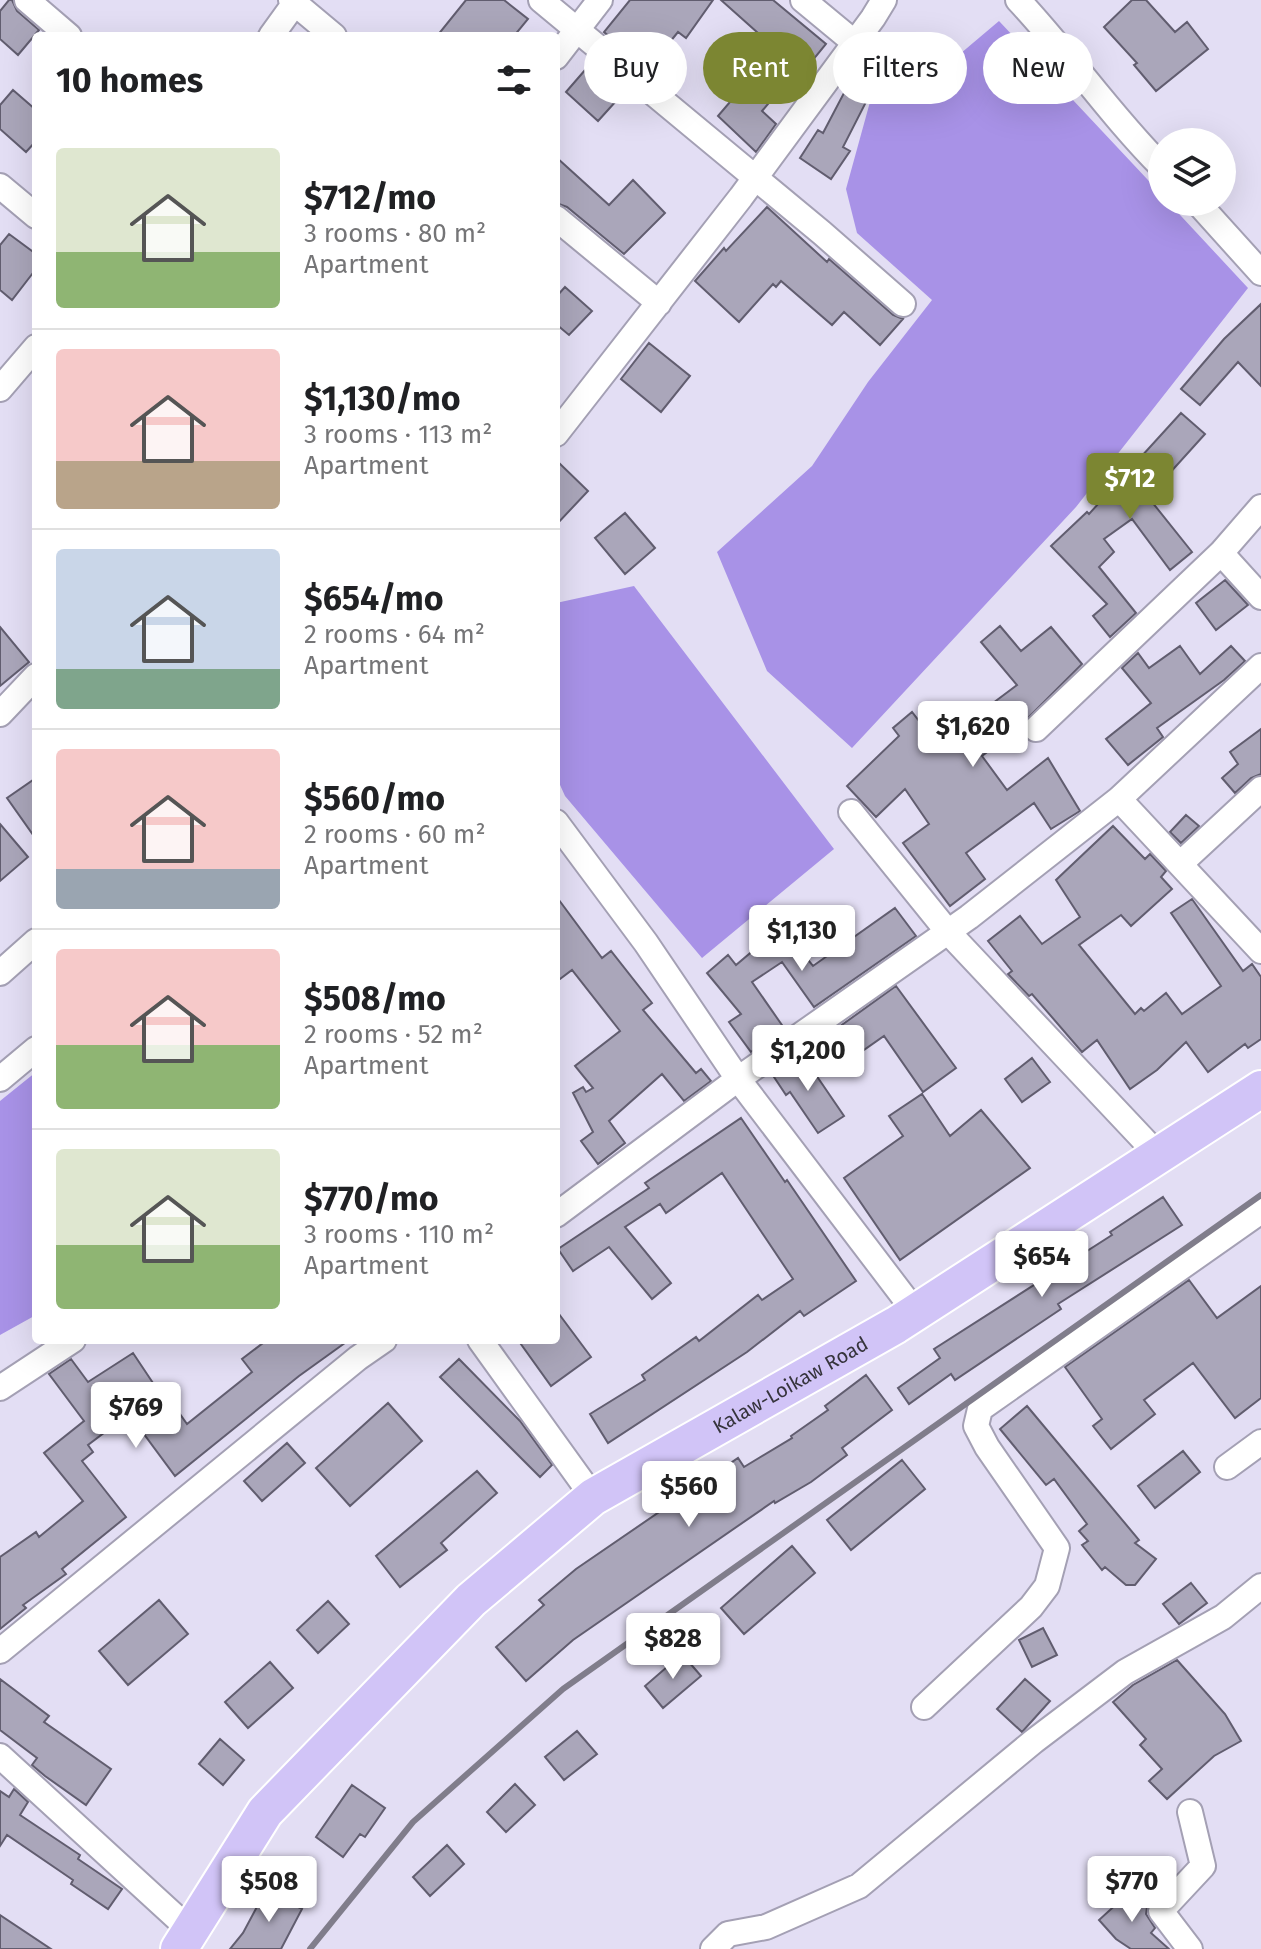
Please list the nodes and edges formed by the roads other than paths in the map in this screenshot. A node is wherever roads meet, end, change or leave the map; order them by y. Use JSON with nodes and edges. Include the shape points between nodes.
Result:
{"nodes":[{"id":1,"x":27,"y":0,"type":"edge"},
{"id":2,"x":541,"y":0,"type":"edge"},
{"id":3,"x":600,"y":0,"type":"edge"},
{"id":4,"x":803,"y":0,"type":"edge"},
{"id":5,"x":884,"y":0,"type":"edge"},
{"id":6,"x":1018,"y":0,"type":"edge"},
{"id":7,"x":294,"y":1,"type":"edge"},
{"id":8,"x":577,"y":30,"type":"junction"},
{"id":9,"x":64,"y":32,"type":"edge"},
{"id":10,"x":274,"y":32,"type":"edge"},
{"id":11,"x":329,"y":32,"type":"edge"},
{"id":12,"x":842,"y":32,"type":"edge"},
{"id":13,"x":862,"y":32,"type":"edge"},
{"id":14,"x":560,"y":52,"type":"edge"},
{"id":15,"x":833,"y":73,"type":"edge"},
{"id":16,"x":1148,"y":153,"type":"edge"},
{"id":17,"x":756,"y":178,"type":"junction"},
{"id":18,"x":0,"y":186,"type":"edge"},
{"id":19,"x":32,"y":213,"type":"edge"},
{"id":20,"x":1210,"y":216,"type":"edge"},
{"id":21,"x":560,"y":221,"type":"edge"},
{"id":22,"x":1261,"y":273,"type":"edge"},
{"id":23,"x":659,"y":303,"type":"junction"},
{"id":24,"x":903,"y":304,"type":"dead end"},
{"id":25,"x":32,"y":352,"type":"edge"},
{"id":26,"x":0,"y":389,"type":"edge"},
{"id":27,"x":560,"y":429,"type":"edge"},
{"id":28,"x":1261,"y":507,"type":"edge"},
{"id":29,"x":1221,"y":553,"type":"junction"},
{"id":30,"x":1261,"y":597,"type":"edge"},
{"id":31,"x":1261,"y":666,"type":"edge"},
{"id":32,"x":32,"y":680,"type":"edge"},
{"id":33,"x":0,"y":714,"type":"edge"},
{"id":34,"x":1036,"y":729,"type":"dead end"},
{"id":35,"x":1261,"y":789,"type":"edge"},
{"id":36,"x":1119,"y":799,"type":"junction"},
{"id":37,"x":851,"y":812,"type":"dead end"},
{"id":38,"x":560,"y":827,"type":"edge"},
{"id":39,"x":1180,"y":864,"type":"junction"},
{"id":40,"x":948,"y":932,"type":"junction"},
{"id":41,"x":32,"y":945,"type":"edge"},
{"id":42,"x":1261,"y":951,"type":"edge"},
{"id":43,"x":0,"y":973,"type":"edge"},
{"id":44,"x":32,"y":1052,"type":"edge"},
{"id":45,"x":0,"y":1079,"type":"edge"},
{"id":46,"x":738,"y":1079,"type":"junction"},
{"id":47,"x":1259,"y":1096,"type":"edge"},
{"id":48,"x":1159,"y":1156,"type":"junction"},
{"id":49,"x":1261,"y":1211,"type":"edge"},
{"id":50,"x":560,"y":1212,"type":"edge"},
{"id":51,"x":916,"y":1313,"type":"junction"},
{"id":52,"x":67,"y":1344,"type":"edge"},
{"id":53,"x":378,"y":1344,"type":"edge"},
{"id":54,"x":483,"y":1344,"type":"edge"},
{"id":55,"x":0,"y":1388,"type":"edge"},
{"id":56,"x":1261,"y":1442,"type":"edge"},
{"id":57,"x":1227,"y":1467,"type":"dead end"},
{"id":58,"x":593,"y":1497,"type":"junction"},
{"id":59,"x":1261,"y":1586,"type":"edge"},
{"id":60,"x":0,"y":1651,"type":"edge"},
{"id":61,"x":924,"y":1707,"type":"dead end"},
{"id":62,"x":0,"y":1756,"type":"edge"},
{"id":63,"x":1190,"y":1812,"type":"dead end"},
{"id":64,"x":185,"y":1940,"type":"edge"},
{"id":65,"x":713,"y":1949,"type":"edge"},
{"id":66,"x":1190,"y":1949,"type":"edge"}],
"edges":[{"from":1,"to":9,"type":"street"},
{"from":2,"to":8,"type":"street"},
{"from":3,"to":8,"type":"street"},
{"from":4,"to":12,"type":"street"},
{"from":5,"to":13,"type":"street"},
{"from":6,"to":16,"type":"street"},
{"from":7,"to":10,"type":"street"},
{"from":7,"to":11,"type":"street"},
{"from":8,"to":14,"type":"street"},
{"from":8,"to":17,"type":"street"},
{"from":15,"to":17,"type":"street"},
{"from":17,"to":23,"type":"street"},
{"from":17,"to":24,"type":"street"},
{"from":18,"to":19,"type":"street"},
{"from":20,"to":22,"type":"street"},
{"from":21,"to":23,"type":"street"},
{"from":23,"to":27,"type":"street"},
{"from":25,"to":26,"type":"street"},
{"from":28,"to":29,"type":"street"},
{"from":29,"to":30,"type":"street"},
{"from":29,"to":34,"type":"street"},
{"from":31,"to":36,"type":"street"},
{"from":32,"to":33,"type":"street"},
{"from":35,"to":39,"type":"street"},
{"from":36,"to":39,"type":"street"},
{"from":36,"to":40,"type":"street"},
{"from":37,"to":40,"type":"street"},
{"from":38,"to":46,"type":"street"},
{"from":39,"to":42,"type":"street"},
{"from":40,"to":46,"type":"street"},
{"from":40,"to":48,"type":"street"},
{"from":41,"to":43,"type":"street"},
{"from":44,"to":45,"type":"street"},
{"from":46,"to":50,"type":"street"},
{"from":46,"to":51,"type":"street"},
{"from":47,"to":48,"type":"main road","name":"Kalaw-Loikaw Road"},
{"from":48,"to":51,"type":"main road","name":"Kalaw-Loikaw Road"},
{"from":49,"to":61,"type":"street","via":[[980,1409],[976,1426],[987,1447],[1057,1548],[1047,1586],[1031,1607]]},
{"from":51,"to":58,"type":"main road","name":"Kalaw-Loikaw Road"},
{"from":52,"to":55,"type":"street"},
{"from":53,"to":60,"type":"street"},
{"from":54,"to":58,"type":"street"},
{"from":56,"to":57,"type":"street"},
{"from":58,"to":64,"type":"main road","name":"Kalaw-Loikaw Road","via":[[471,1600],[265,1812]]},
{"from":59,"to":65,"type":"street","via":[[1223,1617],[1125,1672],[859,1886],[766,1927],[728,1934]]},
{"from":62,"to":64,"type":"street"},
{"from":63,"to":66,"type":"street","via":[[1203,1866],[1161,1911]]}]}
